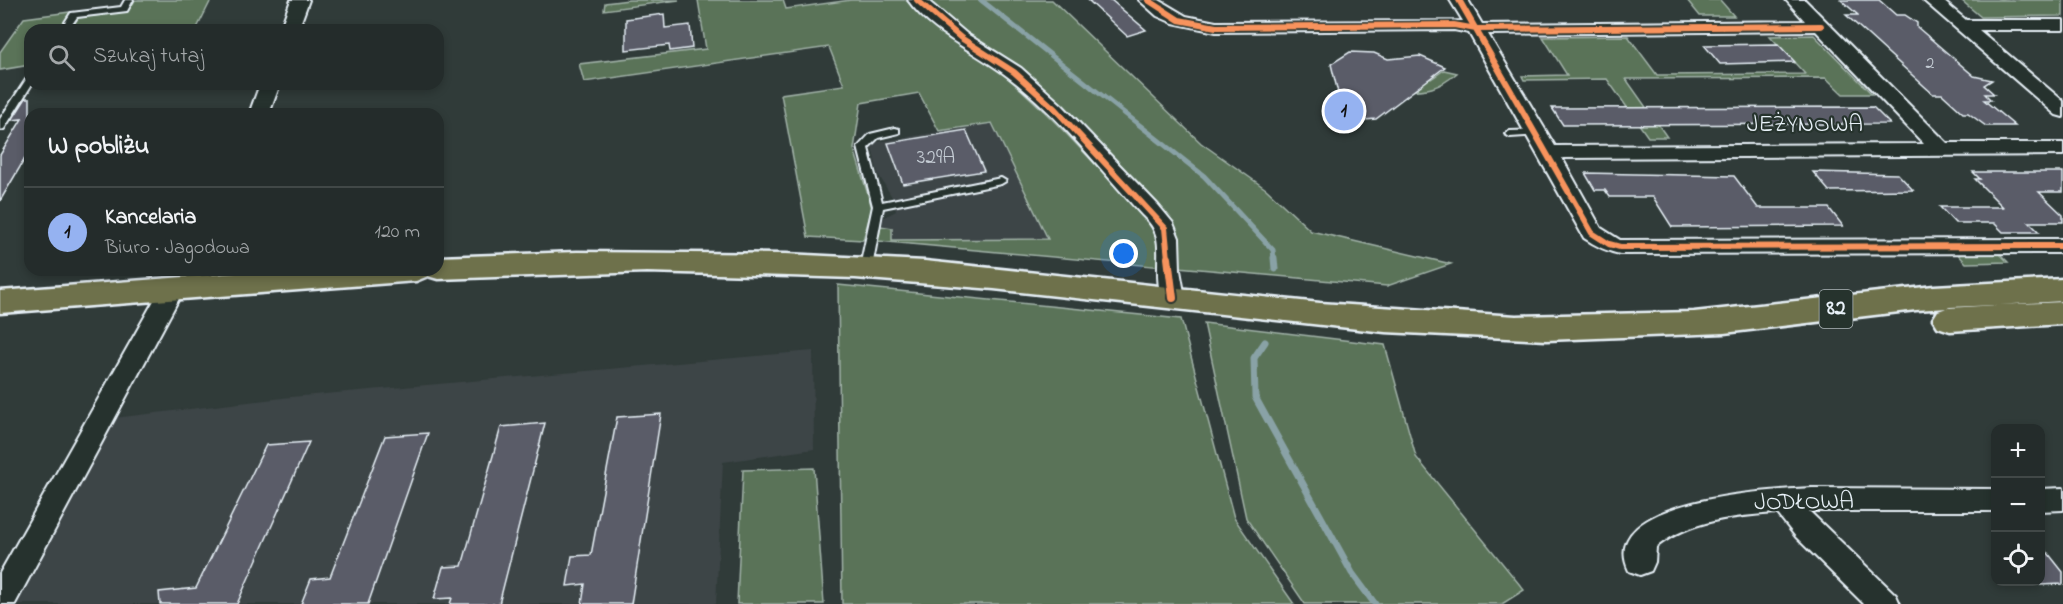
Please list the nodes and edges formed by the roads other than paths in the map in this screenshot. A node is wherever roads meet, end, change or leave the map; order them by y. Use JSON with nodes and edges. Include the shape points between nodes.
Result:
{"nodes":[{"id":1,"x":129,"y":0,"type":"edge"},
{"id":2,"x":300,"y":0,"type":"edge"},
{"id":3,"x":917,"y":0,"type":"edge"},
{"id":4,"x":1148,"y":0,"type":"edge"},
{"id":5,"x":1459,"y":0,"type":"edge"},
{"id":6,"x":1795,"y":0,"type":"edge"},
{"id":7,"x":1932,"y":0,"type":"edge"},
{"id":8,"x":68,"y":24,"type":"edge"},
{"id":9,"x":292,"y":24,"type":"edge"},
{"id":10,"x":1963,"y":25,"type":"junction"},
{"id":11,"x":2063,"y":25,"type":"edge"},
{"id":12,"x":1821,"y":26,"type":"junction"},
{"id":13,"x":1476,"y":29,"type":"junction"},
{"id":14,"x":24,"y":89,"type":"edge"},
{"id":15,"x":268,"y":90,"type":"edge"},
{"id":16,"x":261,"y":108,"type":"edge"},
{"id":17,"x":2063,"y":111,"type":"edge"},
{"id":18,"x":0,"y":127,"type":"edge"},
{"id":19,"x":895,"y":131,"type":"dead end"},
{"id":20,"x":1537,"y":133,"type":"junction"},
{"id":21,"x":1510,"y":134,"type":"dead end"},
{"id":22,"x":2063,"y":149,"type":"edge"},
{"id":23,"x":1942,"y":150,"type":"junction"},
{"id":24,"x":1548,"y":152,"type":"junction"},
{"id":25,"x":1001,"y":181,"type":"dead end"},
{"id":26,"x":878,"y":206,"type":"junction"},
{"id":27,"x":2063,"y":246,"type":"edge"},
{"id":28,"x":866,"y":267,"type":"junction"},
{"id":29,"x":444,"y":268,"type":"edge"},
{"id":30,"x":303,"y":276,"type":"edge"},
{"id":31,"x":190,"y":282,"type":"edge"},
{"id":32,"x":2063,"y":290,"type":"edge"},
{"id":33,"x":1173,"y":298,"type":"junction"},
{"id":34,"x":0,"y":302,"type":"edge"},
{"id":35,"x":2063,"y":313,"type":"edge"},
{"id":36,"x":1753,"y":319,"type":"junction"},
{"id":37,"x":2063,"y":499,"type":"edge"},
{"id":38,"x":1991,"y":500,"type":"edge"},
{"id":39,"x":2045,"y":500,"type":"edge"},
{"id":40,"x":1785,"y":502,"type":"junction"},
{"id":41,"x":1640,"y":562,"type":"dead end"},
{"id":42,"x":0,"y":602,"type":"edge"},
{"id":43,"x":1885,"y":604,"type":"edge"}],
"edges":[{"from":1,"to":8,"type":"lane","via":[[124,9],[74,15]]},
{"from":2,"to":9,"type":"street"},
{"from":3,"to":33,"type":"street","via":[[961,38],[1014,72],[1055,109],[1150,210],[1168,238]]},
{"from":4,"to":13,"type":"street","via":[[1162,12],[1186,23],[1216,27],[1454,25]]},
{"from":5,"to":13,"type":"street"},
{"from":6,"to":12,"type":"street"},
{"from":7,"to":10,"type":"street"},
{"from":10,"to":11,"type":"street"},
{"from":10,"to":17,"type":"street"},
{"from":12,"to":13,"type":"street"},
{"from":12,"to":23,"type":"street"},
{"from":13,"to":20,"type":"street"},
{"from":14,"to":18,"type":"lane"},
{"from":15,"to":16,"type":"street"},
{"from":19,"to":26,"type":"lane","via":[[874,136],[863,147]]},
{"from":20,"to":21,"type":"lane"},
{"from":20,"to":24,"type":"street"},
{"from":22,"to":23,"type":"street","name":"JEŻYNOWA"},
{"from":23,"to":24,"type":"street","name":"JEŻYNOWA"},
{"from":24,"to":27,"type":"street","via":[[1592,233],[1620,247]]},
{"from":25,"to":26,"type":"lane"},
{"from":26,"to":28,"type":"lane"},
{"from":28,"to":29,"type":"main road","number":"82","via":[[640,262]]},
{"from":28,"to":33,"type":"main road","number":"82"},
{"from":30,"to":31,"type":"main road"},
{"from":31,"to":34,"type":"main road"},
{"from":31,"to":42,"type":"street"},
{"from":32,"to":36,"type":"main road","number":"82","via":[[1919,298]]},
{"from":33,"to":36,"type":"main road","number":"82","via":[[1516,328],[1602,328]]},
{"from":35,"to":36,"type":"main road","number":"82","via":[[1906,322]]},
{"from":37,"to":39,"type":"street"},
{"from":38,"to":40,"type":"street","name":"JODŁOWA"},
{"from":40,"to":41,"type":"street","name":"JODŁOWA","via":[[1721,507],[1666,525],[1640,547]]},
{"from":40,"to":43,"type":"street","via":[[1806,529]]}]}
